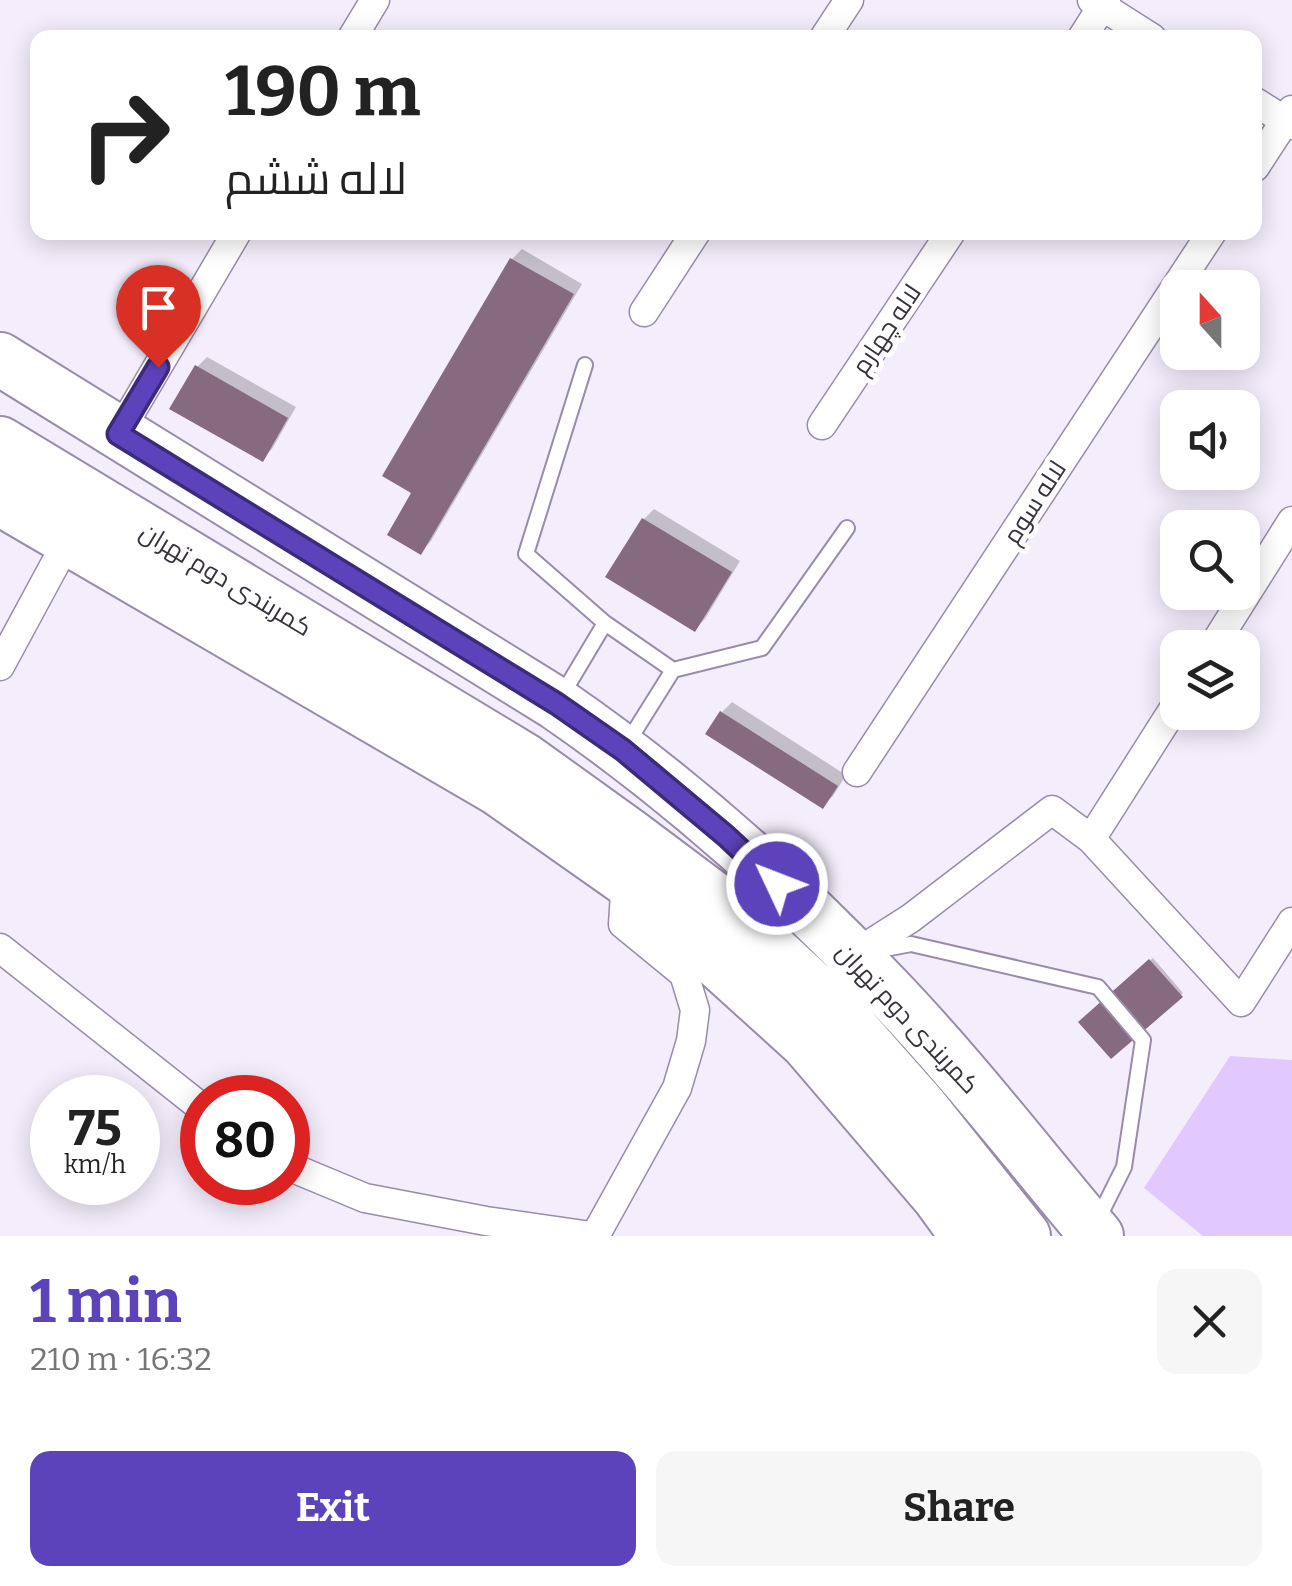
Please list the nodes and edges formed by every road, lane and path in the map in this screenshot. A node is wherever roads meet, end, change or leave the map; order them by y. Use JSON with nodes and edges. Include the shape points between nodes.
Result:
{"nodes":[{"id":1,"x":375,"y":0,"type":"edge"},
{"id":2,"x":849,"y":0,"type":"edge"},
{"id":3,"x":1100,"y":2,"type":"edge"},
{"id":4,"x":357,"y":30,"type":"edge"},
{"id":5,"x":829,"y":30,"type":"edge"},
{"id":6,"x":1086,"y":30,"type":"edge"},
{"id":7,"x":1140,"y":30,"type":"edge"},
{"id":8,"x":1262,"y":105,"type":"edge"},
{"id":9,"x":1290,"y":119,"type":"edge"},
{"id":10,"x":1262,"y":157,"type":"edge"},
{"id":11,"x":231,"y":240,"type":"edge"},
{"id":12,"x":691,"y":240,"type":"edge"},
{"id":13,"x":946,"y":240,"type":"edge"},
{"id":14,"x":1207,"y":240,"type":"edge"},
{"id":15,"x":644,"y":312,"type":"dead end"},
{"id":16,"x":0,"y":360,"type":"edge"},
{"id":17,"x":585,"y":365,"type":"dead end"},
{"id":18,"x":822,"y":425,"type":"dead end"},
{"id":19,"x":118,"y":434,"type":"junction"},
{"id":20,"x":0,"y":443,"type":"edge"},
{"id":21,"x":0,"y":499,"type":"edge"},
{"id":22,"x":1292,"y":521,"type":"edge"},
{"id":23,"x":847,"y":528,"type":"dead end"},
{"id":24,"x":68,"y":540,"type":"junction"},
{"id":25,"x":606,"y":623,"type":"junction"},
{"id":26,"x":1223,"y":630,"type":"edge"},
{"id":27,"x":0,"y":666,"type":"edge"},
{"id":28,"x":673,"y":670,"type":"junction"},
{"id":29,"x":557,"y":704,"type":"junction"},
{"id":30,"x":1160,"y":730,"type":"edge"},
{"id":31,"x":623,"y":750,"type":"junction"},
{"id":32,"x":857,"y":772,"type":"dead end"},
{"id":33,"x":1090,"y":839,"type":"junction"},
{"id":34,"x":626,"y":879,"type":"junction"},
{"id":35,"x":1292,"y":922,"type":"edge"},
{"id":36,"x":0,"y":948,"type":"edge"},
{"id":37,"x":853,"y":955,"type":"junction"},
{"id":38,"x":180,"y":1091,"type":"edge"},
{"id":39,"x":310,"y":1175,"type":"edge"},
{"id":40,"x":1095,"y":1234,"type":"edge"},
{"id":41,"x":593,"y":1236,"type":"edge"},
{"id":42,"x":967,"y":1236,"type":"edge"},
{"id":43,"x":1024,"y":1236,"type":"edge"}],
"edges":[{"from":1,"to":4,"type":"street"},
{"from":2,"to":5,"type":"street"},
{"from":3,"to":6,"type":"street"},
{"from":3,"to":7,"type":"street"},
{"from":8,"to":9,"type":"street"},
{"from":9,"to":10,"type":"street"},
{"from":11,"to":19,"type":"street"},
{"from":12,"to":15,"type":"street"},
{"from":13,"to":18,"type":"street","name":"لاله چهارم"},
{"from":14,"to":32,"type":"street","name":"لاله سوم"},
{"from":16,"to":19,"type":"highway","name":"کمربندی دوم تهران"},
{"from":17,"to":25,"type":"lane","via":[[526,554]]},
{"from":19,"to":29,"type":"highway","name":"کمربندی دوم تهران"},
{"from":20,"to":43,"type":"highway","name":"کمربندی دوم تهران","via":[[525,760],[724,906],[831,1005]]},
{"from":21,"to":24,"type":"highway"},
{"from":22,"to":26,"type":"street"},
{"from":23,"to":28,"type":"lane","via":[[762,648]]},
{"from":24,"to":27,"type":"street"},
{"from":24,"to":34,"type":"highway","via":[[498,789]]},
{"from":25,"to":28,"type":"lane"},
{"from":25,"to":29,"type":"lane"},
{"from":28,"to":31,"type":"lane"},
{"from":29,"to":31,"type":"highway","name":"کمربندی دوم تهران"},
{"from":30,"to":33,"type":"street"},
{"from":31,"to":37,"type":"highway","name":"کمربندی دوم تهران"},
{"from":33,"to":35,"type":"street","via":[[1241,1002]]},
{"from":33,"to":37,"type":"street","via":[[1052,810]]},
{"from":34,"to":41,"type":"street","via":[[623,924],[684,974],[695,1010],[677,1088]]},
{"from":34,"to":42,"type":"highway","via":[[808,1044]]},
{"from":36,"to":38,"type":"street"},
{"from":37,"to":40,"type":"highway","name":"کمربندی دوم تهران"},
{"from":37,"to":40,"type":"lane","via":[[911,944],[1098,988],[1143,1040],[1124,1167]]},
{"from":39,"to":41,"type":"street","via":[[366,1198]]}]}
